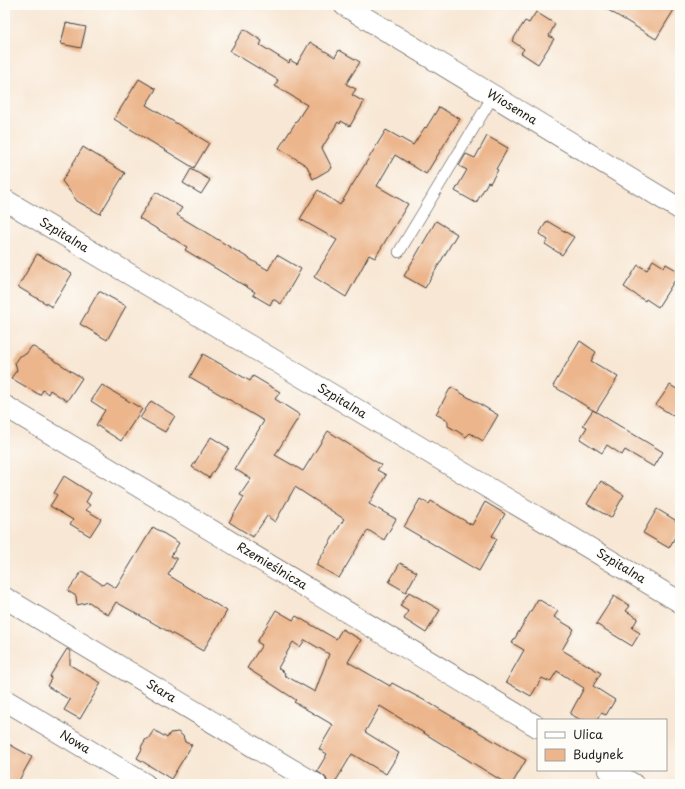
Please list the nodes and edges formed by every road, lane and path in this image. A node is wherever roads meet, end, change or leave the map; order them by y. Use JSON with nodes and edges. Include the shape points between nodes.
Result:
{"nodes":[{"id":1,"x":344,"y":5,"type":"edge"},
{"id":2,"x":493,"y":96,"type":"junction"},
{"id":3,"x":5,"y":200,"type":"edge"},
{"id":4,"x":680,"y":209,"type":"edge"},
{"id":5,"x":399,"y":252,"type":"dead end"},
{"id":6,"x":5,"y":406,"type":"edge"},
{"id":7,"x":5,"y":598,"type":"edge"},
{"id":8,"x":680,"y":602,"type":"edge"},
{"id":9,"x":5,"y":700,"type":"edge"},
{"id":10,"x":537,"y":726,"type":"edge"},
{"id":11,"x":612,"y":771,"type":"edge"},
{"id":12,"x":145,"y":784,"type":"edge"},
{"id":13,"x":316,"y":784,"type":"edge"},
{"id":14,"x":633,"y":784,"type":"edge"}],
"edges":[{"from":1,"to":2,"type":"street","name":"Wiosenna"},
{"from":2,"to":4,"type":"street","name":"Wiosenna"},
{"from":2,"to":5,"type":"lane"},
{"from":3,"to":8,"type":"street","name":"Szpitalna"},
{"from":6,"to":10,"type":"street","name":"Rzemieślnicza"},
{"from":7,"to":13,"type":"street","name":"Stara"},
{"from":9,"to":12,"type":"street","name":"Nowa"},
{"from":11,"to":14,"type":"street"}]}
